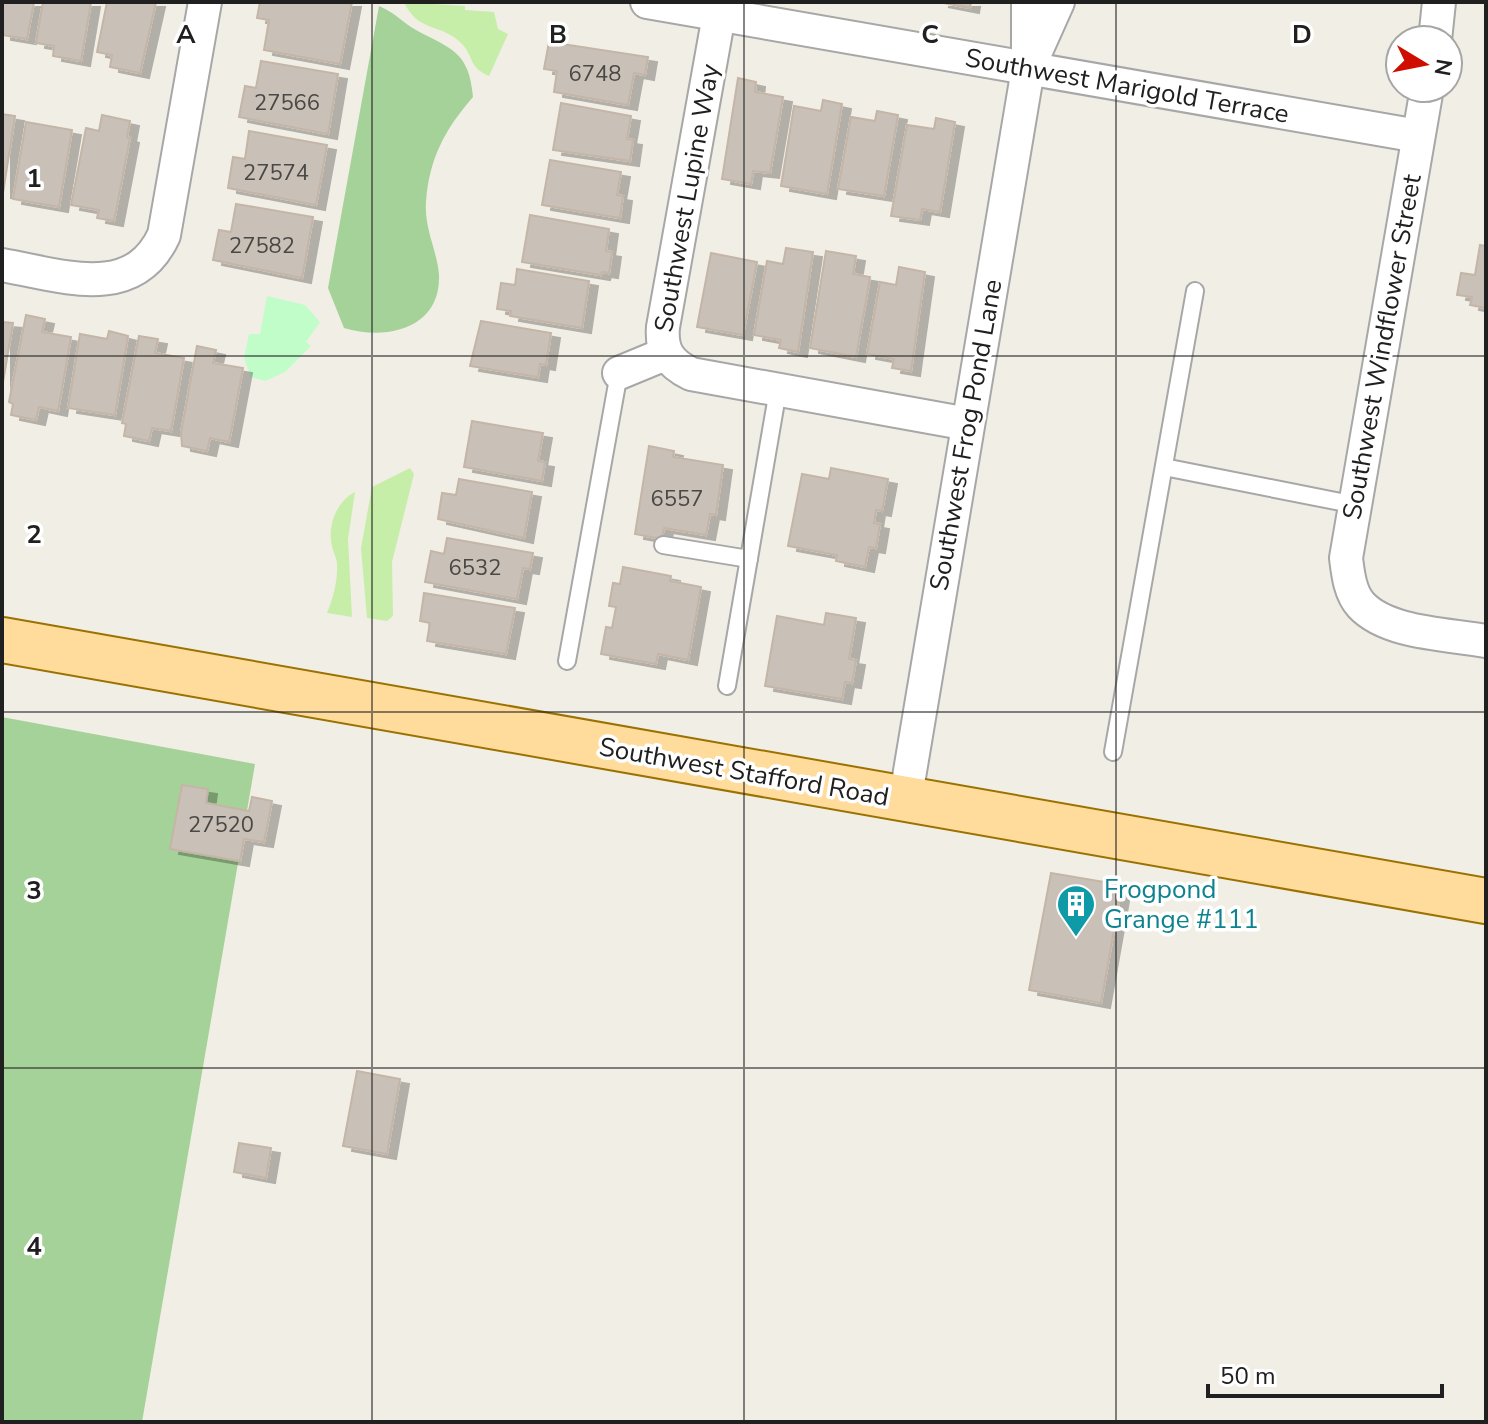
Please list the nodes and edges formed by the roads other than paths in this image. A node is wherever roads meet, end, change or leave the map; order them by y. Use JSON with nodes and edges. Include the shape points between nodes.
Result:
{"nodes":[{"id":1,"x":205,"y":2,"type":"edge"},
{"id":2,"x":647,"y":2,"type":"edge"},
{"id":3,"x":1028,"y":2,"type":"edge"},
{"id":4,"x":1058,"y":2,"type":"edge"},
{"id":5,"x":1439,"y":2,"type":"edge"},
{"id":6,"x":719,"y":15,"type":"junction"},
{"id":7,"x":1437,"y":24,"type":"edge"},
{"id":8,"x":1028,"y":69,"type":"junction"},
{"id":9,"x":1424,"y":104,"type":"edge"},
{"id":10,"x":1418,"y":136,"type":"junction"},
{"id":11,"x":2,"y":265,"type":"edge"},
{"id":12,"x":1195,"y":291,"type":"dead end"},
{"id":13,"x":665,"y":354,"type":"junction"},
{"id":14,"x":619,"y":373,"type":"joint"},
{"id":15,"x":778,"y":390,"type":"junction"},
{"id":16,"x":968,"y":424,"type":"junction"},
{"id":17,"x":1164,"y":467,"type":"junction"},
{"id":18,"x":1356,"y":505,"type":"junction"},
{"id":19,"x":663,"y":545,"type":"dead end"},
{"id":20,"x":749,"y":559,"type":"junction"},
{"id":21,"x":2,"y":640,"type":"edge"},
{"id":22,"x":1486,"y":641,"type":"edge"},
{"id":23,"x":567,"y":661,"type":"dead end"},
{"id":24,"x":727,"y":686,"type":"dead end"},
{"id":25,"x":1113,"y":752,"type":"dead end"},
{"id":26,"x":905,"y":801,"type":"junction"},
{"id":27,"x":1486,"y":901,"type":"edge"}],
"edges":[{"from":1,"to":11,"type":"street","via":[[157,252],[133,272],[109,279],[85,280]]},
{"from":2,"to":6,"type":"street","name":"Southwest Marigold Terrace"},
{"from":3,"to":8,"type":"street","name":"Southwest Frog Pond Lane"},
{"from":4,"to":8,"type":"street","name":"Southwest Frog Pond Lane"},
{"from":5,"to":7,"type":"street"},
{"from":6,"to":8,"type":"street","name":"Southwest Marigold Terrace"},
{"from":6,"to":13,"type":"street","name":"Southwest Lupine Way","via":[[663,327]]},
{"from":8,"to":10,"type":"street","name":"Southwest Marigold Terrace"},
{"from":8,"to":16,"type":"street","name":"Southwest Frog Pond Lane"},
{"from":9,"to":10,"type":"street","name":"Southwest Windflower Street"},
{"from":10,"to":18,"type":"street","name":"Southwest Windflower Street"},
{"from":12,"to":17,"type":"lane"},
{"from":13,"to":14,"type":"street"},
{"from":13,"to":15,"type":"street","name":"Southwest Lupine Way","via":[[691,374]]},
{"from":14,"to":23,"type":"lane"},
{"from":15,"to":16,"type":"street","name":"Southwest Lupine Way"},
{"from":15,"to":20,"type":"lane"},
{"from":16,"to":26,"type":"street","name":"Southwest Frog Pond Lane"},
{"from":17,"to":18,"type":"lane"},
{"from":17,"to":25,"type":"lane"},
{"from":18,"to":22,"type":"street","name":"Southwest Windflower Street","via":[[1346,558],[1349,582],[1360,604],[1402,626]]},
{"from":19,"to":20,"type":"lane"},
{"from":20,"to":24,"type":"lane"},
{"from":21,"to":26,"type":"main road","name":"Southwest Stafford Road"},
{"from":26,"to":27,"type":"main road","name":"Southwest Stafford Road"}]}
